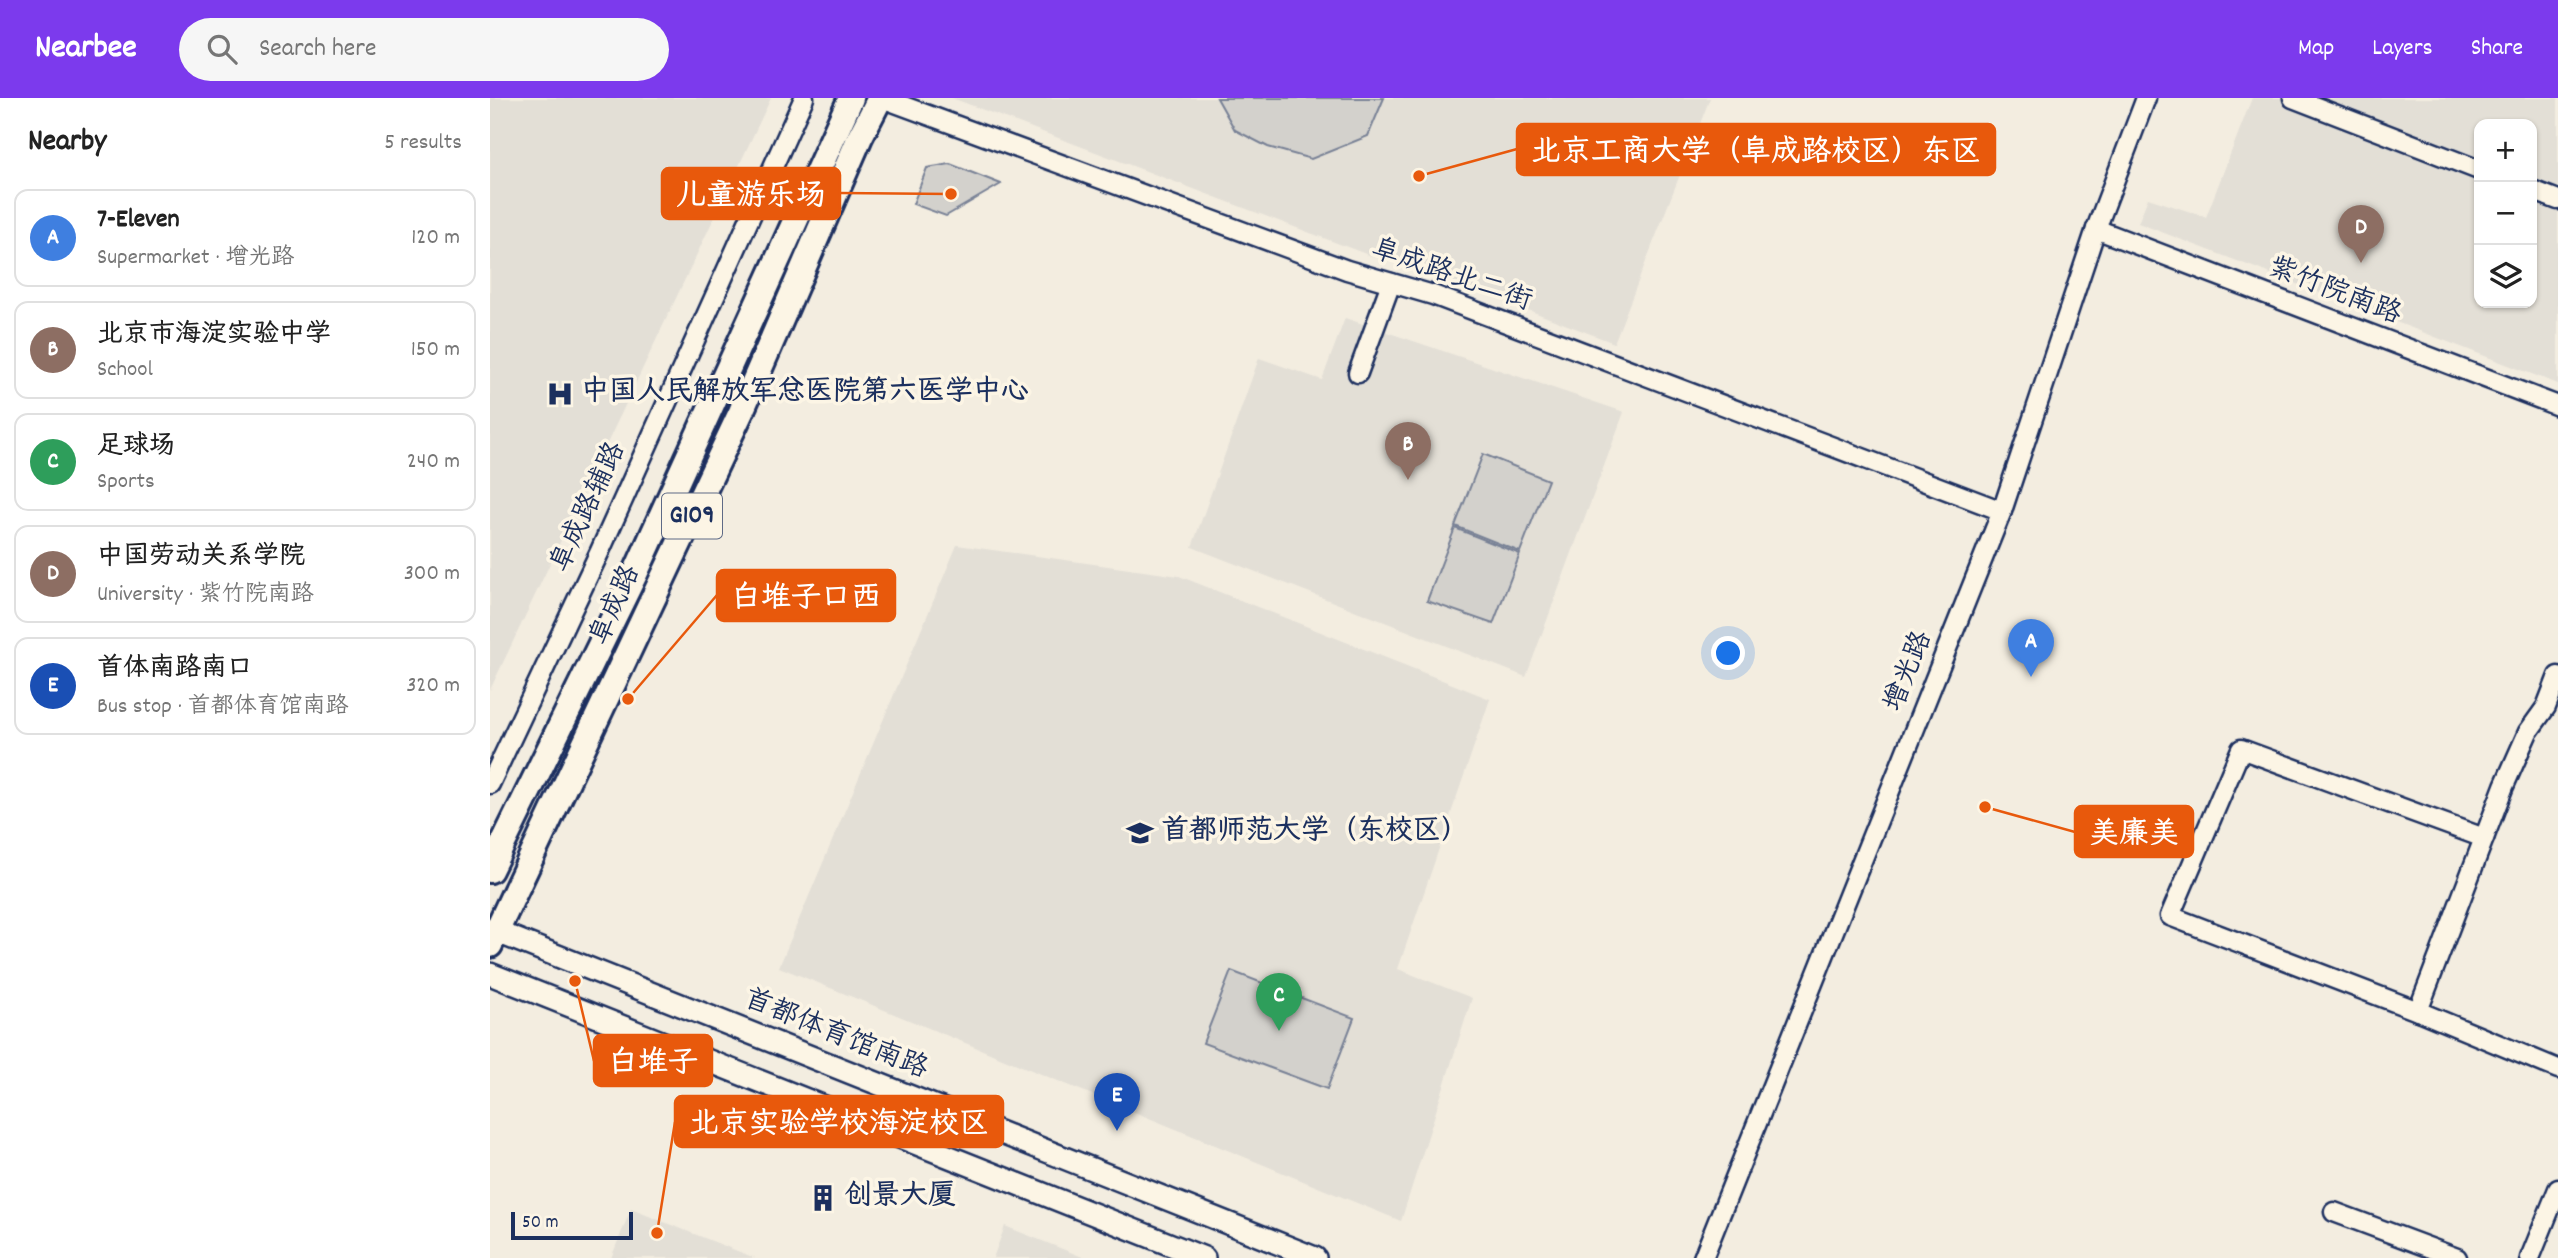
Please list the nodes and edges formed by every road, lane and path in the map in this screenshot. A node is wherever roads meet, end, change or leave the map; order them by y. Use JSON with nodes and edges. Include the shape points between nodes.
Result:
{"nodes":[{"id":1,"x":804,"y":98,"type":"edge"},
{"id":2,"x":851,"y":98,"type":"edge"},
{"id":3,"x":881,"y":98,"type":"edge"},
{"id":4,"x":2146,"y":98,"type":"edge"},
{"id":5,"x":2293,"y":98,"type":"edge"},
{"id":6,"x":2474,"y":168,"type":"edge"},
{"id":7,"x":2537,"y":192,"type":"edge"},
{"id":8,"x":2558,"y":200,"type":"edge"},
{"id":9,"x":2096,"y":229,"type":"junction"},
{"id":10,"x":1391,"y":283,"type":"junction"},
{"id":11,"x":1358,"y":373,"type":"dead end"},
{"id":12,"x":2556,"y":407,"type":"edge"},
{"id":13,"x":2002,"y":511,"type":"junction"},
{"id":14,"x":2558,"y":676,"type":"edge"},
{"id":15,"x":2552,"y":709,"type":"edge"},
{"id":16,"x":490,"y":785,"type":"edge"},
{"id":17,"x":2484,"y":838,"type":"junction"},
{"id":18,"x":490,"y":870,"type":"edge"},
{"id":19,"x":492,"y":935,"type":"edge"},
{"id":20,"x":490,"y":974,"type":"edge"},
{"id":21,"x":2418,"y":1011,"type":"junction"},
{"id":22,"x":2558,"y":1069,"type":"edge"},
{"id":23,"x":2558,"y":1188,"type":"edge"},
{"id":24,"x":2334,"y":1212,"type":"dead end"},
{"id":25,"x":1205,"y":1258,"type":"edge"},
{"id":26,"x":1315,"y":1258,"type":"edge"},
{"id":27,"x":1703,"y":1258,"type":"edge"},
{"id":28,"x":2457,"y":1258,"type":"edge"},
{"id":29,"x":2530,"y":1258,"type":"edge"}],
"edges":[{"from":1,"to":16,"type":"street","name":"阜成路辅路"},
{"from":2,"to":18,"type":"highway","name":"阜成路","number":"G109","via":[[635,574]]},
{"from":3,"to":10,"type":"street","name":"阜成路北二街"},
{"from":3,"to":19,"type":"highway","name":"阜成路","number":"G109","via":[[607,701]]},
{"from":4,"to":9,"type":"street","name":"增光路"},
{"from":5,"to":6,"type":"street"},
{"from":7,"to":8,"type":"street"},
{"from":9,"to":12,"type":"street","name":"紫竹院南路"},
{"from":9,"to":13,"type":"street","name":"增光路"},
{"from":10,"to":11,"type":"street"},
{"from":10,"to":13,"type":"street","name":"阜成路北二街"},
{"from":13,"to":27,"type":"street","name":"增光路"},
{"from":14,"to":15,"type":"street"},
{"from":15,"to":17,"type":"street","via":[[2528,732]]},
{"from":17,"to":21,"type":"street"},
{"from":17,"to":21,"type":"street","via":[[2241,749],[2170,916]]},
{"from":19,"to":26,"type":"main road","name":"首都体育馆南路"},
{"from":20,"to":25,"type":"main road"},
{"from":21,"to":22,"type":"street"},
{"from":23,"to":29,"type":"street"},
{"from":24,"to":28,"type":"street"}]}
